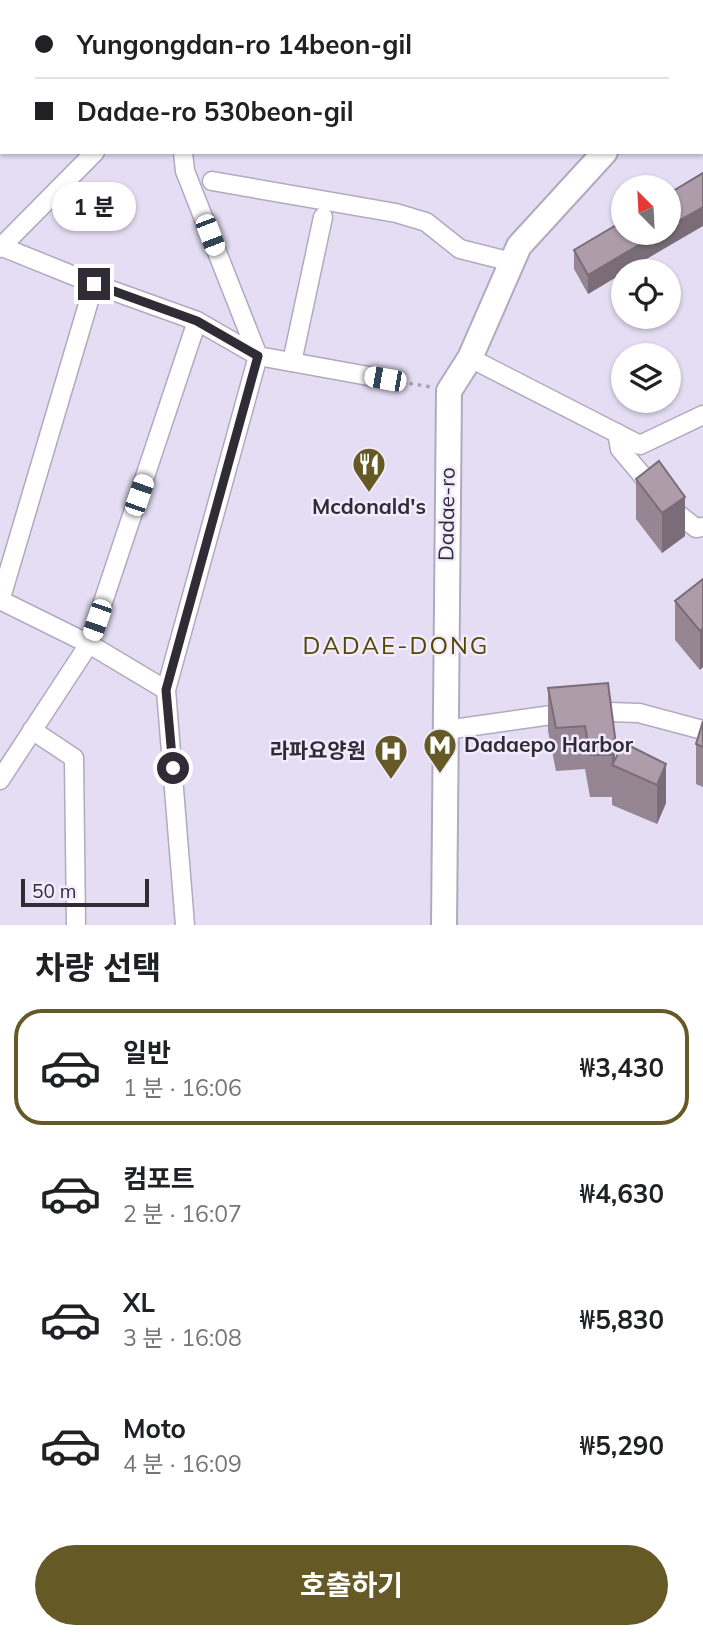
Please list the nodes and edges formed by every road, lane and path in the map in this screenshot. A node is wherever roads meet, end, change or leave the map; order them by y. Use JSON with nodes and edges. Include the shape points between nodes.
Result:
{"nodes":[{"id":1,"x":93,"y":154,"type":"edge"},
{"id":2,"x":183,"y":154,"type":"edge"},
{"id":3,"x":603,"y":154,"type":"edge"},
{"id":4,"x":212,"y":181,"type":"dead end"},
{"id":5,"x":323,"y":217,"type":"dead end"},
{"id":6,"x":0,"y":247,"type":"edge"},
{"id":7,"x":512,"y":262,"type":"junction"},
{"id":8,"x":94,"y":284,"type":"junction"},
{"id":9,"x":197,"y":321,"type":"junction"},
{"id":10,"x":258,"y":356,"type":"junction"},
{"id":11,"x":470,"y":358,"type":"junction"},
{"id":12,"x":292,"y":362,"type":"junction"},
{"id":13,"x":385,"y":379,"type":"joint"},
{"id":14,"x":449,"y":391,"type":"junction"},
{"id":15,"x":703,"y":415,"type":"edge"},
{"id":16,"x":617,"y":433,"type":"junction"},
{"id":17,"x":703,"y":527,"type":"edge"},
{"id":18,"x":0,"y":600,"type":"edge"},
{"id":19,"x":89,"y":644,"type":"junction"},
{"id":20,"x":166,"y":690,"type":"junction"},
{"id":21,"x":32,"y":730,"type":"junction"},
{"id":22,"x":446,"y":730,"type":"junction"},
{"id":23,"x":703,"y":730,"type":"edge"},
{"id":24,"x":0,"y":780,"type":"edge"},
{"id":25,"x":76,"y":925,"type":"edge"},
{"id":26,"x":185,"y":925,"type":"edge"},
{"id":27,"x":444,"y":925,"type":"edge"}],
"edges":[{"from":1,"to":6,"type":"street"},
{"from":2,"to":10,"type":"street","via":[[185,171]]},
{"from":3,"to":7,"type":"main road","via":[[519,246]]},
{"from":4,"to":7,"type":"street","via":[[396,212],[426,222],[460,248]]},
{"from":5,"to":12,"type":"street"},
{"from":6,"to":8,"type":"street"},
{"from":7,"to":11,"type":"main road"},
{"from":8,"to":9,"type":"street"},
{"from":8,"to":18,"type":"street"},
{"from":9,"to":10,"type":"street"},
{"from":9,"to":19,"type":"street"},
{"from":10,"to":12,"type":"street"},
{"from":10,"to":20,"type":"street"},
{"from":11,"to":14,"type":"main road"},
{"from":11,"to":16,"type":"street"},
{"from":12,"to":13,"type":"street"},
{"from":13,"to":14,"type":"path"},
{"from":14,"to":22,"type":"main road","name":"Dadae-ro"},
{"from":15,"to":16,"type":"street","via":[[640,445]]},
{"from":16,"to":17,"type":"street","via":[[620,449],[669,507],[696,528]]},
{"from":18,"to":19,"type":"street"},
{"from":19,"to":20,"type":"street"},
{"from":19,"to":21,"type":"street"},
{"from":20,"to":26,"type":"street"},
{"from":21,"to":24,"type":"street"},
{"from":21,"to":25,"type":"street","via":[[74,758]]},
{"from":22,"to":23,"type":"street","via":[[580,711],[639,713]]},
{"from":22,"to":27,"type":"main road","name":"Dadae-ro"}]}
